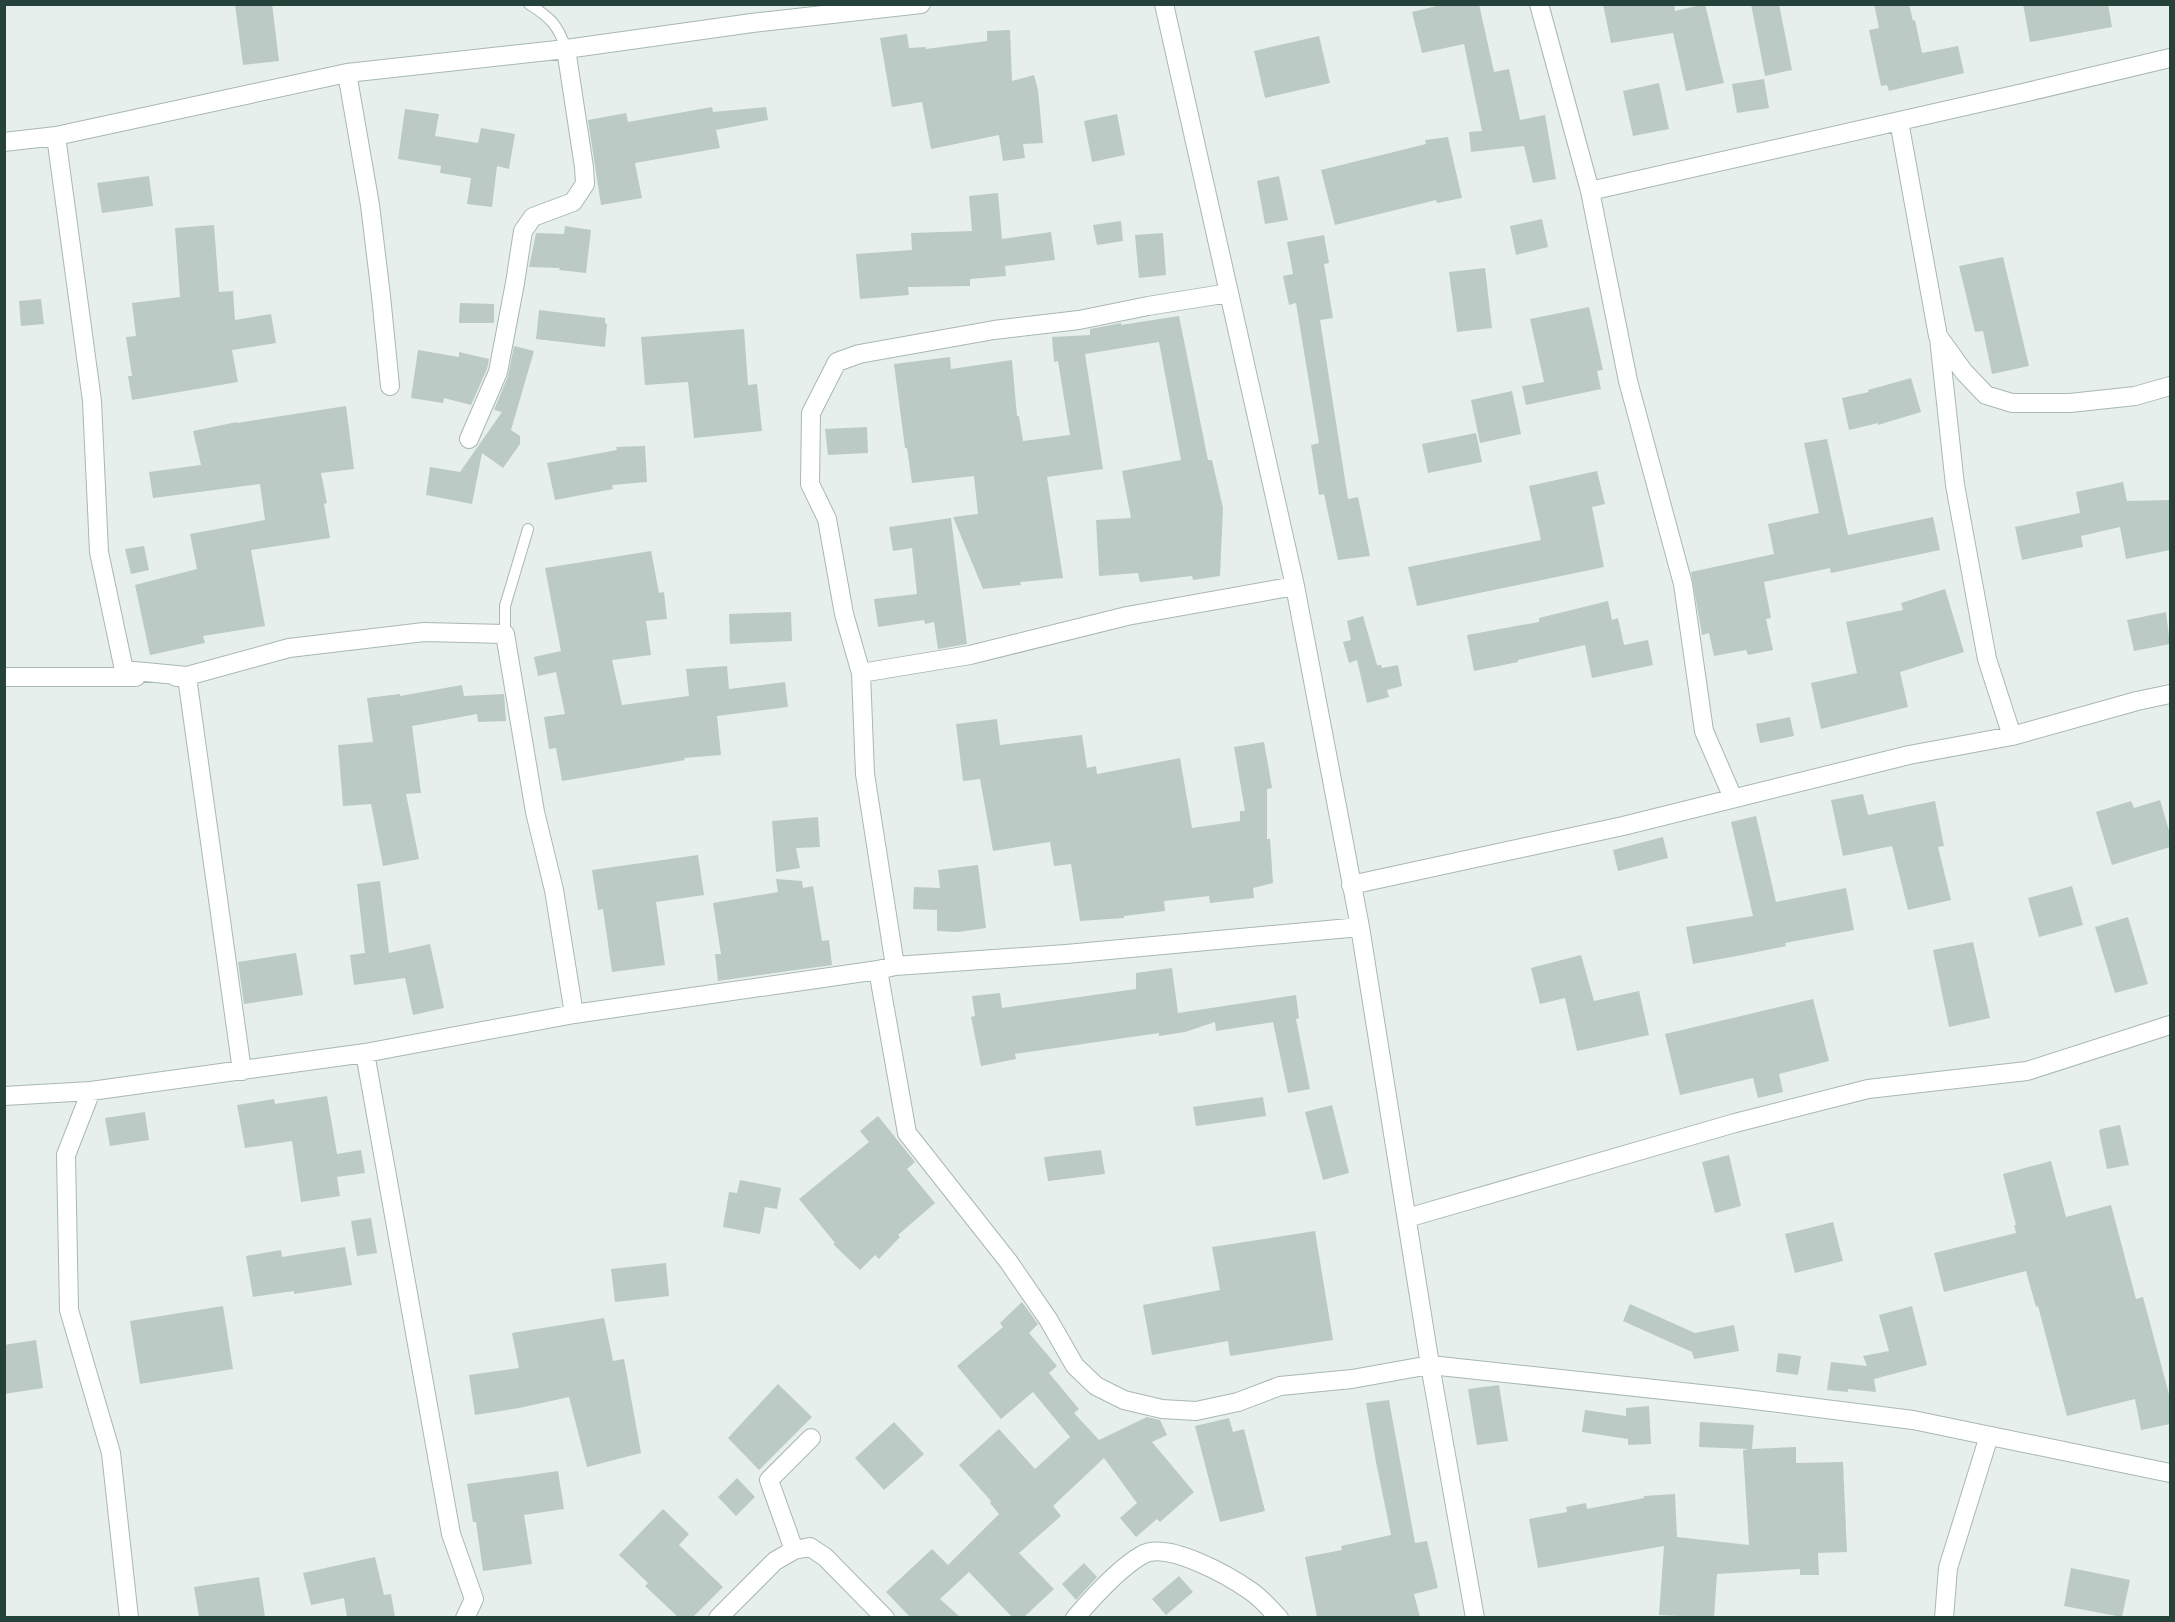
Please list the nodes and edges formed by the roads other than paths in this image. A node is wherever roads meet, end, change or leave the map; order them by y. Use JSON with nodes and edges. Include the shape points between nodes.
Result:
{"nodes":[{"id":1,"x":529,"y":4,"type":"edge"},
{"id":2,"x":921,"y":4,"type":"edge"},
{"id":3,"x":1164,"y":4,"type":"edge"},
{"id":4,"x":1539,"y":4,"type":"edge"},
{"id":5,"x":566,"y":49,"type":"junction"},
{"id":6,"x":2170,"y":58,"type":"edge"},
{"id":7,"x":347,"y":73,"type":"junction"},
{"id":8,"x":1899,"y":121,"type":"junction"},
{"id":9,"x":56,"y":136,"type":"junction"},
{"id":10,"x":4,"y":141,"type":"edge"},
{"id":11,"x":1590,"y":191,"type":"junction"},
{"id":12,"x":1229,"y":293,"type":"junction"},
{"id":13,"x":1938,"y":336,"type":"junction"},
{"id":14,"x":390,"y":386,"type":"dead end"},
{"id":15,"x":2170,"y":386,"type":"edge"},
{"id":16,"x":469,"y":439,"type":"dead end"},
{"id":17,"x":528,"y":529,"type":"dead end"},
{"id":18,"x":1295,"y":586,"type":"junction"},
{"id":19,"x":505,"y":634,"type":"junction"},
{"id":20,"x":861,"y":673,"type":"junction"},
{"id":21,"x":4,"y":677,"type":"edge"},
{"id":22,"x":2170,"y":694,"type":"edge"},
{"id":23,"x":2012,"y":736,"type":"junction"},
{"id":24,"x":1733,"y":798,"type":"junction"},
{"id":25,"x":1351,"y":885,"type":"junction"},
{"id":26,"x":1360,"y":927,"type":"junction"},
{"id":27,"x":886,"y":968,"type":"junction"},
{"id":28,"x":574,"y":1014,"type":"junction"},
{"id":29,"x":2170,"y":1024,"type":"edge"},
{"id":30,"x":366,"y":1053,"type":"junction"},
{"id":31,"x":242,"y":1071,"type":"junction"},
{"id":32,"x":91,"y":1091,"type":"junction"},
{"id":33,"x":4,"y":1096,"type":"edge"},
{"id":34,"x":1407,"y":1218,"type":"junction"},
{"id":35,"x":1430,"y":1365,"type":"junction"},
{"id":36,"x":1989,"y":1436,"type":"junction"},
{"id":37,"x":811,"y":1438,"type":"dead end"},
{"id":38,"x":2170,"y":1473,"type":"edge"},
{"id":39,"x":794,"y":1550,"type":"junction"},
{"id":40,"x":129,"y":1617,"type":"edge"},
{"id":41,"x":465,"y":1617,"type":"edge"},
{"id":42,"x":718,"y":1617,"type":"edge"},
{"id":43,"x":885,"y":1617,"type":"edge"},
{"id":44,"x":1075,"y":1617,"type":"edge"},
{"id":45,"x":1279,"y":1617,"type":"edge"},
{"id":46,"x":1475,"y":1617,"type":"edge"},
{"id":47,"x":1944,"y":1617,"type":"edge"}],
"edges":[{"from":1,"to":5,"type":"lane","via":[[558,27]]},
{"from":2,"to":5,"type":"street"},
{"from":3,"to":12,"type":"street"},
{"from":4,"to":11,"type":"street"},
{"from":5,"to":7,"type":"street"},
{"from":5,"to":16,"type":"street","via":[[585,184],[573,202],[533,217],[523,231],[498,372]]},
{"from":6,"to":8,"type":"street"},
{"from":7,"to":9,"type":"street"},
{"from":7,"to":14,"type":"street","via":[[370,205]]},
{"from":8,"to":11,"type":"street"},
{"from":8,"to":13,"type":"street"},
{"from":9,"to":10,"type":"street"},
{"from":9,"to":19,"type":"street","via":[[91,391],[99,552],[124,670],[186,676],[289,648],[424,632]]},
{"from":11,"to":24,"type":"street","via":[[1628,381],[1683,584],[1704,731]]},
{"from":12,"to":18,"type":"street"},
{"from":12,"to":20,"type":"street","via":[[1079,320],[983,332],[859,354],[837,362],[811,413],[810,484],[827,519],[844,614]]},
{"from":13,"to":15,"type":"street","via":[[1986,395],[2012,403],[2070,403],[2135,396]]},
{"from":13,"to":23,"type":"street","via":[[1955,485],[1987,659]]},
{"from":17,"to":19,"type":"lane","via":[[505,606]]},
{"from":18,"to":20,"type":"street","via":[[1127,616],[970,655]]},
{"from":18,"to":25,"type":"street"},
{"from":19,"to":28,"type":"street"},
{"from":20,"to":27,"type":"street","via":[[865,774]]},
{"from":21,"to":31,"type":"street","via":[[187,677]]},
{"from":22,"to":23,"type":"street"},
{"from":23,"to":24,"type":"street","via":[[1909,755]]},
{"from":24,"to":25,"type":"street"},
{"from":25,"to":26,"type":"street"},
{"from":26,"to":27,"type":"street"},
{"from":26,"to":34,"type":"street"},
{"from":27,"to":28,"type":"street"},
{"from":27,"to":35,"type":"street","via":[[907,1133],[1008,1261],[1075,1366],[1096,1386],[1124,1400],[1162,1409],[1196,1411],[1238,1402],[1280,1386],[1352,1379]]},
{"from":28,"to":30,"type":"street"},
{"from":29,"to":34,"type":"street","via":[[2027,1071],[1868,1089],[1735,1123]]},
{"from":30,"to":31,"type":"street"},
{"from":30,"to":41,"type":"street","via":[[451,1534],[474,1599]]},
{"from":31,"to":32,"type":"street"},
{"from":32,"to":33,"type":"street"},
{"from":32,"to":40,"type":"street","via":[[66,1155],[69,1310],[111,1453]]},
{"from":34,"to":35,"type":"street"},
{"from":35,"to":36,"type":"street","via":[[1902,1418]]},
{"from":35,"to":46,"type":"street"},
{"from":36,"to":38,"type":"street"},
{"from":36,"to":47,"type":"street","via":[[1948,1568]]},
{"from":37,"to":39,"type":"street","via":[[769,1480]]},
{"from":39,"to":42,"type":"street","via":[[775,1561]]},
{"from":39,"to":43,"type":"street","via":[[810,1547],[825,1557]]},
{"from":44,"to":45,"type":"street","via":[[1100,1589],[1144,1553],[1172,1552],[1238,1583]]}]}
